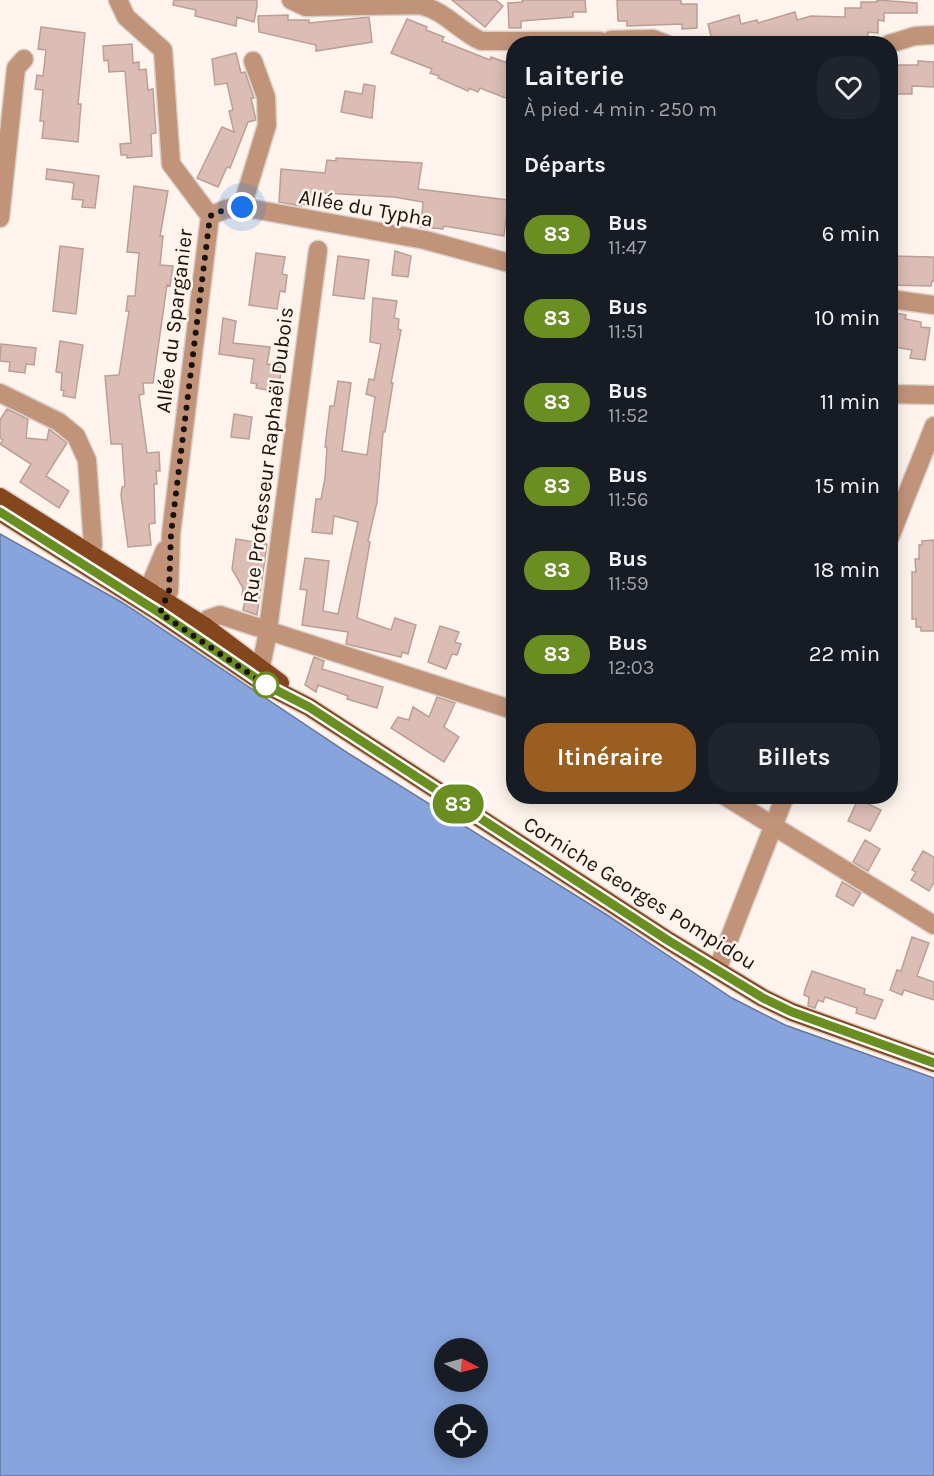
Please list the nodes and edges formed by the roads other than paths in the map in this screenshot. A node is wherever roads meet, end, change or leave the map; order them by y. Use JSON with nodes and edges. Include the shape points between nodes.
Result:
{"nodes":[{"id":1,"x":118,"y":0,"type":"edge"},
{"id":2,"x":291,"y":0,"type":"edge"},
{"id":3,"x":934,"y":35,"type":"edge"},
{"id":4,"x":506,"y":41,"type":"edge"},
{"id":5,"x":898,"y":41,"type":"edge"},
{"id":6,"x":24,"y":59,"type":"dead end"},
{"id":7,"x":253,"y":62,"type":"dead end"},
{"id":8,"x":242,"y":207,"type":"junction"},
{"id":9,"x":210,"y":216,"type":"junction"},
{"id":10,"x":0,"y":218,"type":"edge"},
{"id":11,"x":318,"y":250,"type":"dead end"},
{"id":12,"x":506,"y":262,"type":"edge"},
{"id":13,"x":898,"y":300,"type":"edge"},
{"id":14,"x":934,"y":305,"type":"edge"},
{"id":15,"x":0,"y":393,"type":"edge"},
{"id":16,"x":898,"y":394,"type":"edge"},
{"id":17,"x":934,"y":395,"type":"edge"},
{"id":18,"x":934,"y":426,"type":"edge"},
{"id":19,"x":0,"y":496,"type":"edge"},
{"id":20,"x":0,"y":512,"type":"edge"},
{"id":21,"x":898,"y":517,"type":"edge"},
{"id":22,"x":171,"y":534,"type":"junction"},
{"id":23,"x":87,"y":558,"type":"junction"},
{"id":24,"x":146,"y":595,"type":"junction"},
{"id":25,"x":163,"y":606,"type":"junction"},
{"id":26,"x":268,"y":630,"type":"junction"},
{"id":27,"x":199,"y":631,"type":"junction"},
{"id":28,"x":261,"y":666,"type":"junction"},
{"id":29,"x":309,"y":707,"type":"junction"},
{"id":30,"x":506,"y":708,"type":"edge"},
{"id":31,"x":738,"y":804,"type":"edge"},
{"id":32,"x":782,"y":804,"type":"edge"},
{"id":33,"x":774,"y":826,"type":"junction"},
{"id":34,"x":934,"y":925,"type":"edge"},
{"id":35,"x":717,"y":970,"type":"junction"},
{"id":36,"x":934,"y":1063,"type":"edge"}],
"edges":[{"from":1,"to":9,"type":"street","name":"Allée du Sparganier","via":[[126,17],[163,50],[171,164]]},
{"from":2,"to":4,"type":"street","via":[[306,7],[420,5],[434,8],[480,40]]},
{"from":3,"to":5,"type":"street"},
{"from":6,"to":10,"type":"street","via":[[16,68]]},
{"from":7,"to":8,"type":"street","via":[[266,97],[267,125]]},
{"from":8,"to":9,"type":"street","name":"Allée du Typha"},
{"from":8,"to":12,"type":"street","name":"Allée du Typha","via":[[425,240]]},
{"from":9,"to":22,"type":"street","name":"Allée du Sparganier"},
{"from":11,"to":26,"type":"street","name":"Rue Professeur Raphaël Dubois"},
{"from":13,"to":14,"type":"street"},
{"from":15,"to":23,"type":"street","via":[[59,422],[76,436],[87,460],[93,545]]},
{"from":16,"to":17,"type":"street"},
{"from":18,"to":21,"type":"street"},
{"from":19,"to":23,"type":"main road","name":"Corniche Georges Pompidou"},
{"from":20,"to":23,"type":"main road","name":"Corniche Georges Pompidou"},
{"from":22,"to":24,"type":"street","name":"Allée du Sparganier"},
{"from":22,"to":25,"type":"street","name":"Allée du Sparganier","via":[[169,591]]},
{"from":23,"to":24,"type":"main road","name":"Corniche Georges Pompidou"},
{"from":24,"to":25,"type":"main road","name":"Corniche Georges Pompidou"},
{"from":25,"to":27,"type":"main road","name":"Corniche Georges Pompidou"},
{"from":26,"to":27,"type":"street","via":[[220,615],[213,616]]},
{"from":26,"to":28,"type":"street","name":"Rue Professeur Raphaël Dubois"},
{"from":26,"to":30,"type":"street"},
{"from":27,"to":28,"type":"main road","name":"Corniche Georges Pompidou"},
{"from":27,"to":29,"type":"main road","name":"Corniche Georges Pompidou","via":[[266,685]]},
{"from":28,"to":29,"type":"main road","name":"Corniche Georges Pompidou"},
{"from":29,"to":35,"type":"main road","name":"Corniche Georges Pompidou"},
{"from":31,"to":33,"type":"street"},
{"from":32,"to":33,"type":"street"},
{"from":33,"to":34,"type":"street"},
{"from":33,"to":35,"type":"street"},
{"from":35,"to":36,"type":"main road","name":"Corniche Georges Pompidou","via":[[792,1012]]}]}
